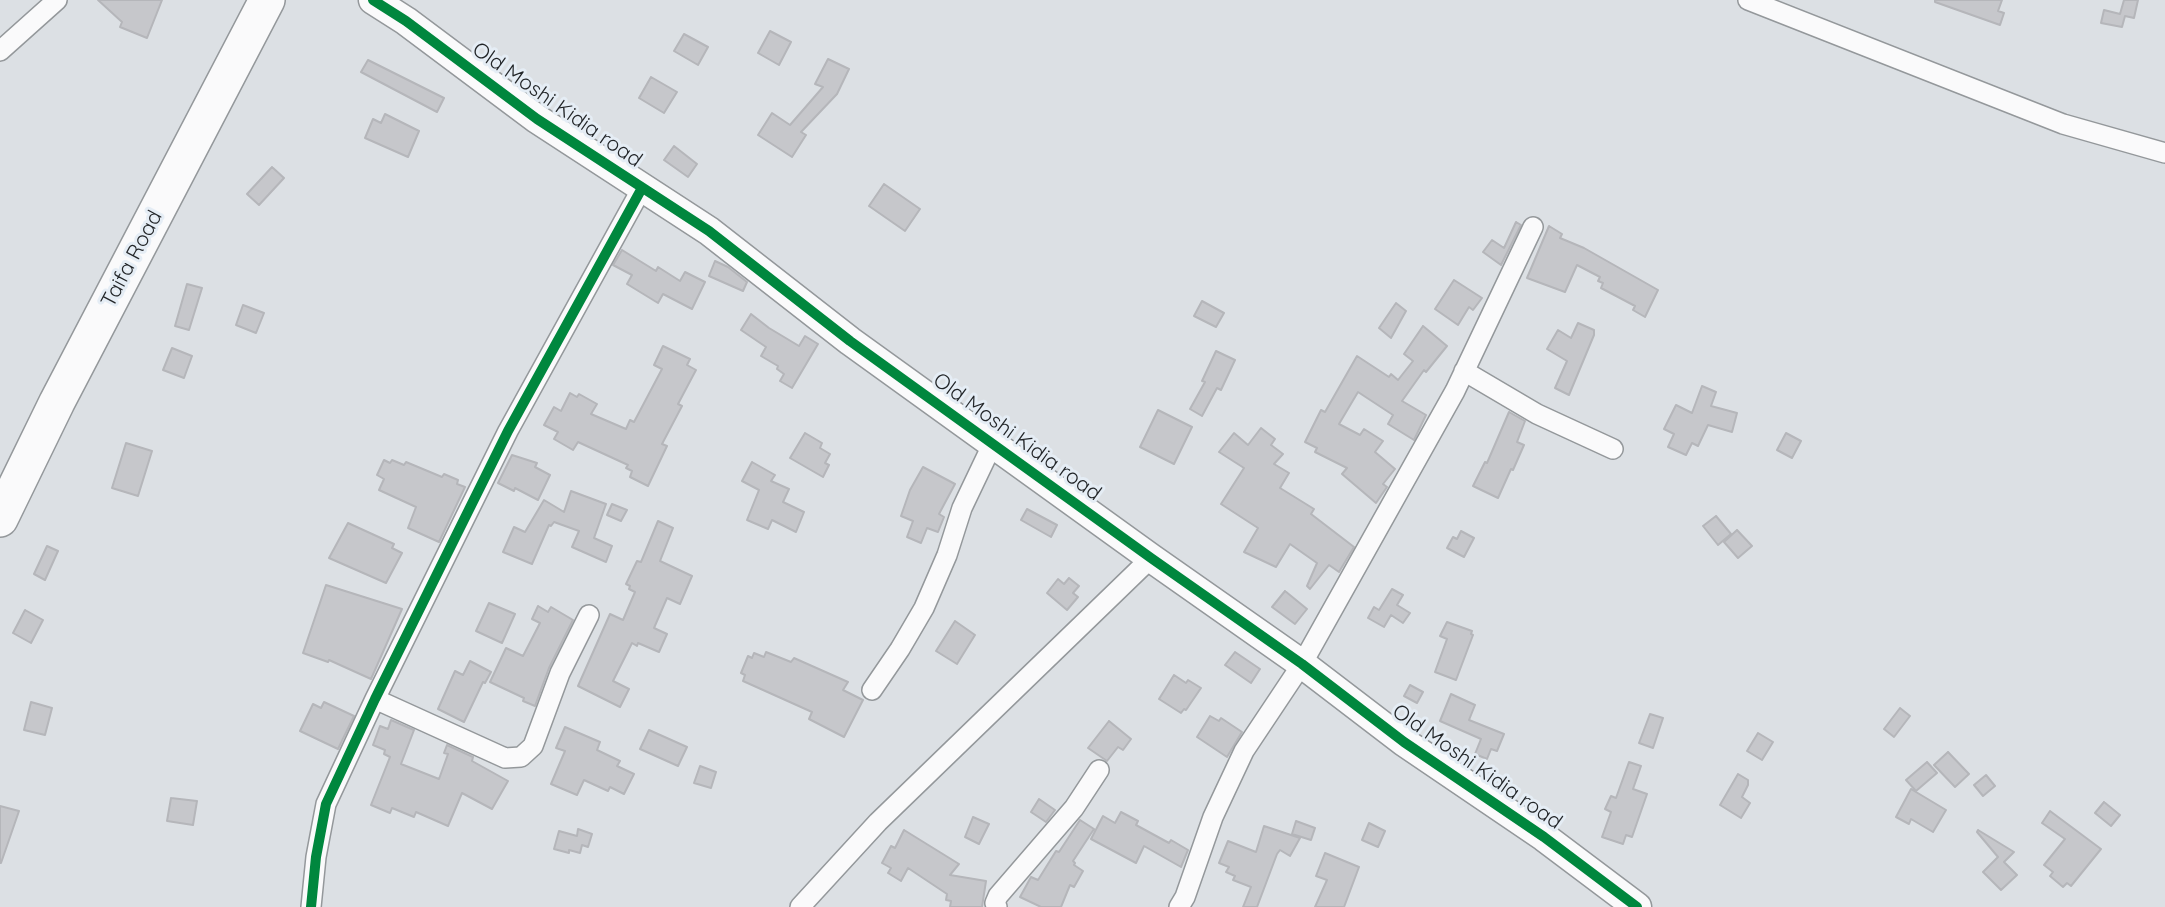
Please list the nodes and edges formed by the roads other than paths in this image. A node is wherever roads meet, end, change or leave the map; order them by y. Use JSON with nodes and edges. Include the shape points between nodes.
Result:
{"nodes":[{"id":1,"x":57,"y":0,"type":"edge"},
{"id":2,"x":267,"y":0,"type":"edge"},
{"id":3,"x":373,"y":0,"type":"edge"},
{"id":4,"x":1748,"y":0,"type":"edge"},
{"id":5,"x":0,"y":51,"type":"edge"},
{"id":6,"x":2165,"y":153,"type":"edge"},
{"id":7,"x":642,"y":188,"type":"junction"},
{"id":8,"x":1533,"y":227,"type":"dead end"},
{"id":9,"x":1464,"y":372,"type":"junction"},
{"id":10,"x":993,"y":443,"type":"junction"},
{"id":11,"x":1612,"y":449,"type":"dead end"},
{"id":12,"x":0,"y":519,"type":"edge"},
{"id":13,"x":1151,"y":558,"type":"junction"},
{"id":14,"x":589,"y":615,"type":"dead end"},
{"id":15,"x":1302,"y":664,"type":"junction"},
{"id":16,"x":872,"y":690,"type":"dead end"},
{"id":17,"x":375,"y":699,"type":"junction"},
{"id":18,"x":1099,"y":770,"type":"dead end"},
{"id":19,"x":311,"y":907,"type":"edge"},
{"id":20,"x":800,"y":907,"type":"edge"},
{"id":21,"x":997,"y":907,"type":"edge"},
{"id":22,"x":1179,"y":907,"type":"edge"},
{"id":23,"x":1637,"y":907,"type":"edge"}],
"edges":[{"from":1,"to":5,"type":"street"},
{"from":2,"to":12,"type":"highway","name":"Taifa Road"},
{"from":3,"to":7,"type":"street","name":"Old Moshi Kidia road","via":[[537,119]]},
{"from":4,"to":6,"type":"street","via":[[2063,124]]},
{"from":7,"to":10,"type":"street","name":"Old Moshi Kidia road","via":[[709,231],[850,341]]},
{"from":7,"to":17,"type":"street","via":[[508,431]]},
{"from":8,"to":9,"type":"street"},
{"from":9,"to":11,"type":"street","via":[[1537,414]]},
{"from":9,"to":15,"type":"street"},
{"from":10,"to":13,"type":"street","name":"Old Moshi Kidia road"},
{"from":10,"to":16,"type":"street","via":[[924,607]]},
{"from":13,"to":15,"type":"street","name":"Old Moshi Kidia road"},
{"from":13,"to":20,"type":"street","via":[[878,822]]},
{"from":14,"to":17,"type":"street","via":[[560,673],[533,746],[521,757],[505,758]]},
{"from":15,"to":22,"type":"street","via":[[1244,751]]},
{"from":15,"to":23,"type":"street","name":"Old Moshi Kidia road"},
{"from":17,"to":19,"type":"street","via":[[326,804]]},
{"from":18,"to":21,"type":"street","via":[[1074,808],[998,896]]}]}
